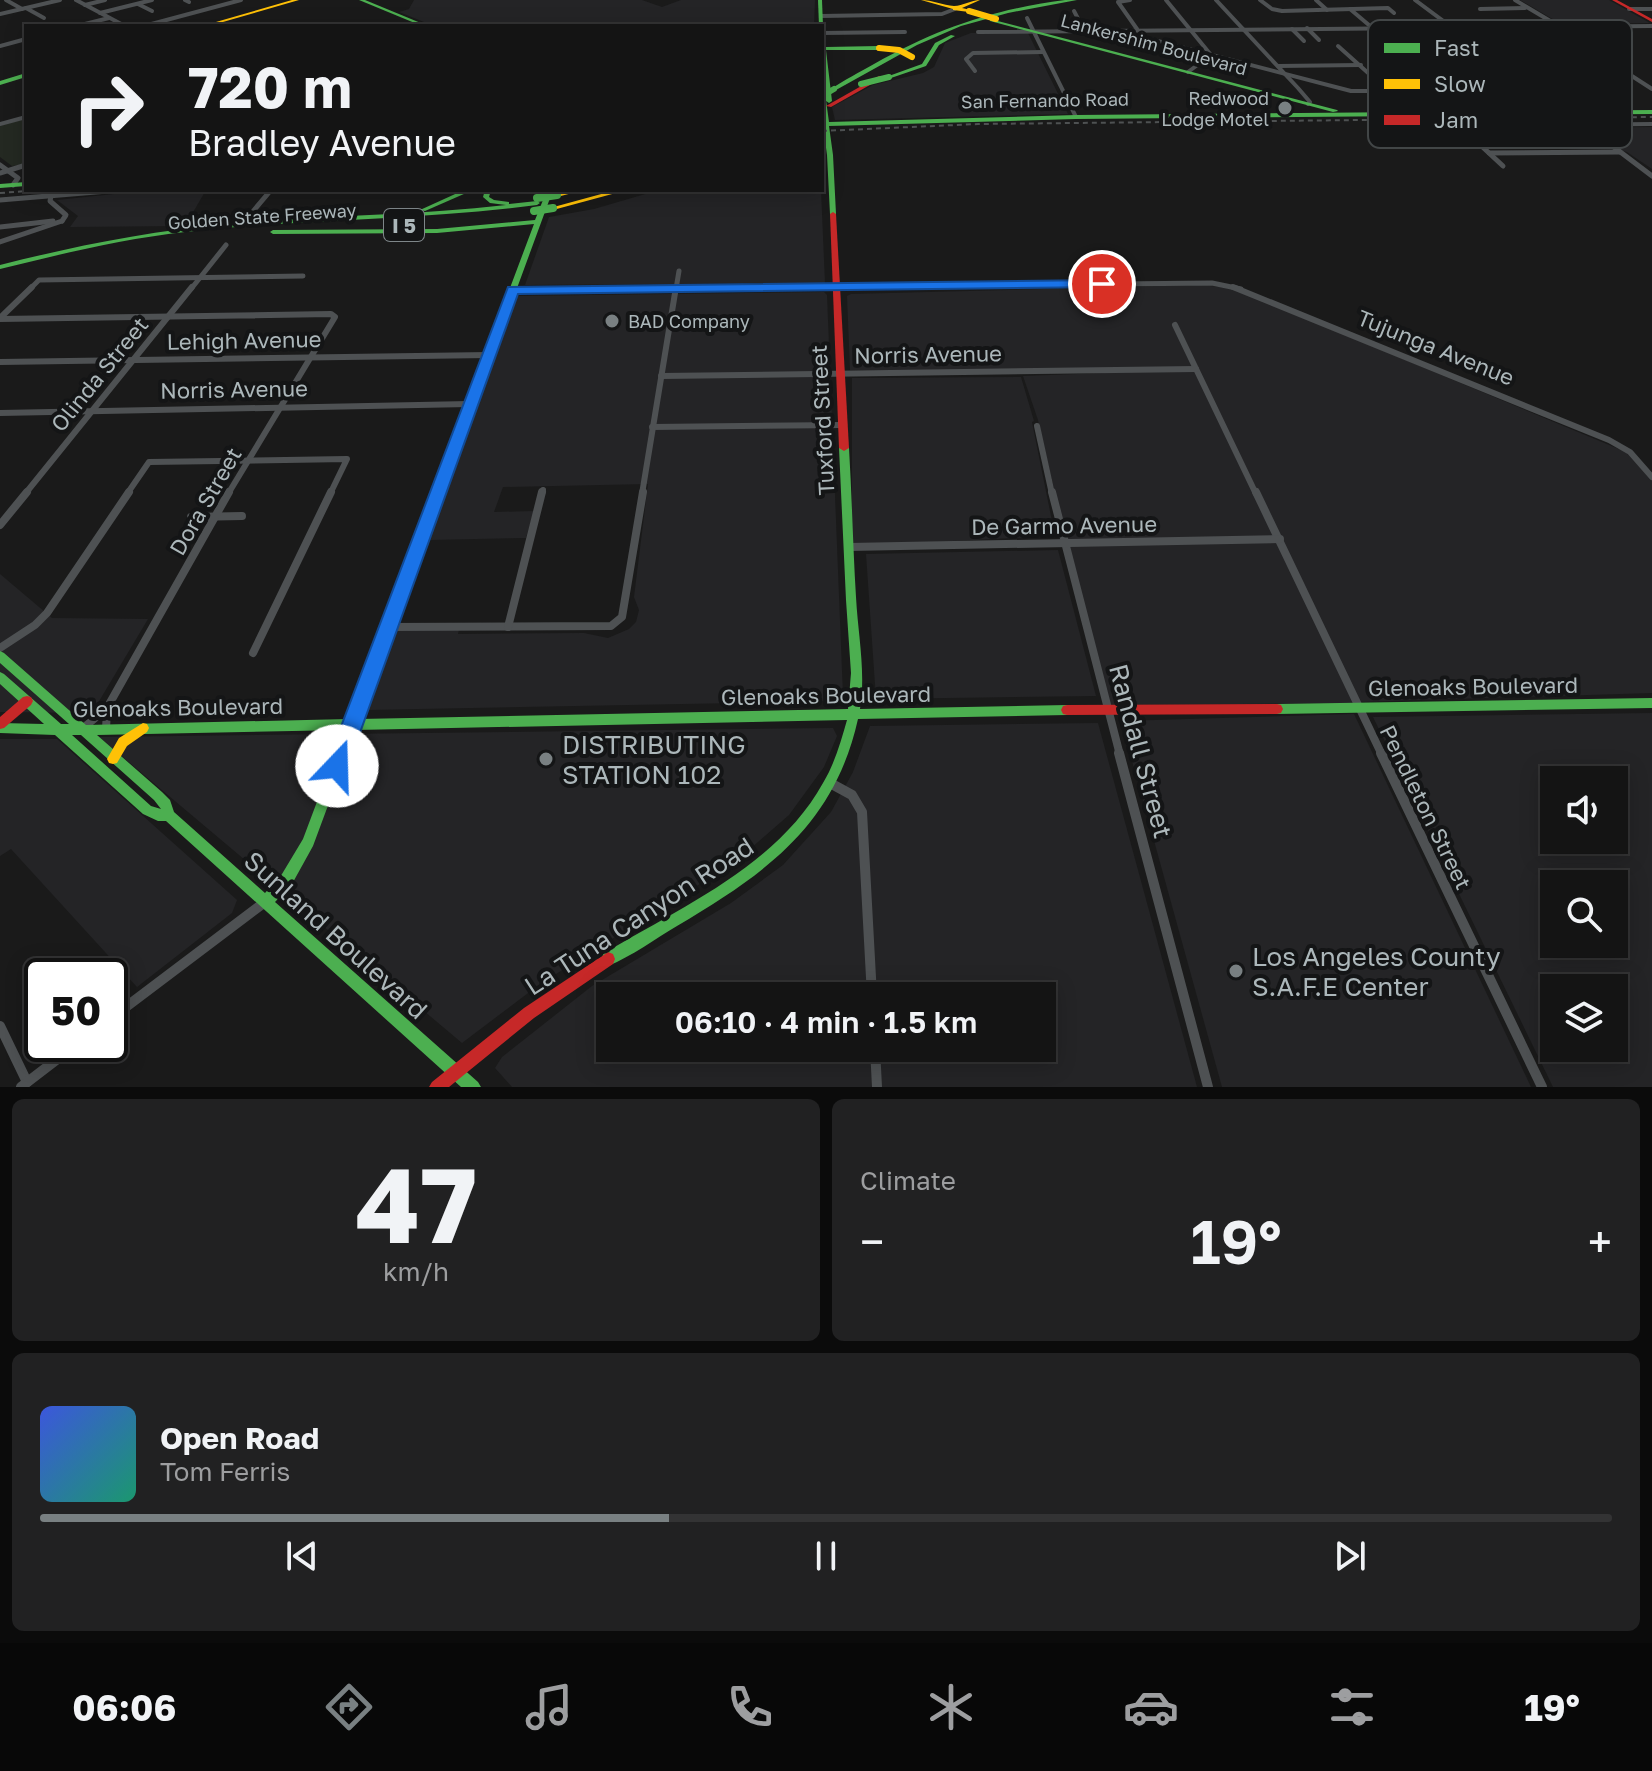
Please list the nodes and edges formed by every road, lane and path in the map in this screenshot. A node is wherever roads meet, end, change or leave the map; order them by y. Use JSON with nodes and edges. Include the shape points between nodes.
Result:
{"nodes":[{"id":1,"x":6,"y":0,"type":"edge"},
{"id":2,"x":60,"y":0,"type":"edge"},
{"id":3,"x":76,"y":0,"type":"edge"},
{"id":4,"x":105,"y":0,"type":"edge"},
{"id":5,"x":152,"y":0,"type":"edge"},
{"id":6,"x":241,"y":0,"type":"edge"},
{"id":7,"x":297,"y":0,"type":"edge"},
{"id":8,"x":361,"y":0,"type":"edge"},
{"id":9,"x":820,"y":0,"type":"edge"},
{"id":10,"x":923,"y":0,"type":"edge"},
{"id":11,"x":978,"y":0,"type":"edge"},
{"id":12,"x":1010,"y":0,"type":"edge"},
{"id":13,"x":1046,"y":0,"type":"edge"},
{"id":14,"x":1061,"y":0,"type":"edge"},
{"id":15,"x":1091,"y":0,"type":"edge"},
{"id":16,"x":1130,"y":0,"type":"edge"},
{"id":17,"x":1166,"y":0,"type":"edge"},
{"id":18,"x":1216,"y":0,"type":"edge"},
{"id":19,"x":1260,"y":0,"type":"edge"},
{"id":20,"x":1316,"y":0,"type":"edge"},
{"id":21,"x":1415,"y":0,"type":"edge"},
{"id":22,"x":1515,"y":0,"type":"edge"},
{"id":23,"x":1614,"y":0,"type":"edge"},
{"id":24,"x":138,"y":4,"type":"junction"},
{"id":25,"x":85,"y":5,"type":"junction"},
{"id":26,"x":1075,"y":6,"type":"edge"},
{"id":27,"x":1528,"y":8,"type":"junction"},
{"id":28,"x":24,"y":9,"type":"junction"},
{"id":29,"x":1350,"y":9,"type":"junction"},
{"id":30,"x":1480,"y":9,"type":"dead end"},
{"id":31,"x":1629,"y":9,"type":"junction"},
{"id":32,"x":1652,"y":9,"type":"edge"},
{"id":33,"x":1327,"y":10,"type":"junction"},
{"id":34,"x":152,"y":11,"type":"dead end"},
{"id":35,"x":966,"y":12,"type":"edge"},
{"id":36,"x":100,"y":13,"type":"junction"},
{"id":37,"x":1394,"y":13,"type":"dead end"},
{"id":38,"x":0,"y":14,"type":"edge"},
{"id":39,"x":44,"y":18,"type":"dead end"},
{"id":40,"x":109,"y":18,"type":"junction"},
{"id":41,"x":1027,"y":18,"type":"dead end"},
{"id":42,"x":996,"y":20,"type":"junction"},
{"id":43,"x":1442,"y":20,"type":"edge"},
{"id":44,"x":1547,"y":20,"type":"edge"},
{"id":45,"x":821,"y":21,"type":"edge"},
{"id":46,"x":85,"y":24,"type":"edge"},
{"id":47,"x":121,"y":24,"type":"edge"},
{"id":48,"x":151,"y":24,"type":"edge"},
{"id":49,"x":211,"y":24,"type":"edge"},
{"id":50,"x":421,"y":24,"type":"edge"},
{"id":51,"x":1368,"y":24,"type":"edge"},
{"id":52,"x":1632,"y":24,"type":"edge"},
{"id":53,"x":1652,"y":24,"type":"edge"},
{"id":54,"x":1291,"y":28,"type":"junction"},
{"id":55,"x":1307,"y":28,"type":"junction"},
{"id":56,"x":1368,"y":28,"type":"edge"},
{"id":57,"x":1137,"y":29,"type":"junction"},
{"id":58,"x":1190,"y":29,"type":"junction"},
{"id":59,"x":1244,"y":29,"type":"junction"},
{"id":60,"x":1084,"y":30,"type":"junction"},
{"id":61,"x":1113,"y":30,"type":"junction"},
{"id":62,"x":1034,"y":31,"type":"junction"},
{"id":63,"x":905,"y":32,"type":"dead end"},
{"id":64,"x":978,"y":32,"type":"dead end"},
{"id":65,"x":824,"y":33,"type":"edge"},
{"id":66,"x":24,"y":40,"type":"edge"},
{"id":67,"x":1320,"y":40,"type":"dead end"},
{"id":68,"x":1304,"y":41,"type":"dead end"},
{"id":69,"x":0,"y":46,"type":"edge"},
{"id":70,"x":1338,"y":46,"type":"dead end"},
{"id":71,"x":1043,"y":52,"type":"junction"},
{"id":72,"x":1211,"y":55,"type":"junction"},
{"id":73,"x":824,"y":56,"type":"edge"},
{"id":74,"x":1361,"y":65,"type":"junction"},
{"id":75,"x":1278,"y":66,"type":"junction"},
{"id":76,"x":975,"y":71,"type":"dead end"},
{"id":77,"x":1188,"y":72,"type":"junction"},
{"id":78,"x":1368,"y":72,"type":"edge"},
{"id":79,"x":1285,"y":74,"type":"junction"},
{"id":80,"x":24,"y":76,"type":"edge"},
{"id":81,"x":1632,"y":76,"type":"edge"},
{"id":82,"x":889,"y":77,"type":"junction"},
{"id":83,"x":0,"y":83,"type":"edge"},
{"id":84,"x":1652,"y":89,"type":"edge"},
{"id":85,"x":1368,"y":91,"type":"edge"},
{"id":86,"x":828,"y":92,"type":"edge"},
{"id":87,"x":1308,"y":104,"type":"junction"},
{"id":88,"x":1632,"y":112,"type":"edge"},
{"id":89,"x":1652,"y":112,"type":"edge"},
{"id":90,"x":1320,"y":115,"type":"junction"},
{"id":91,"x":1346,"y":115,"type":"junction"},
{"id":92,"x":1368,"y":115,"type":"edge"},
{"id":93,"x":1076,"y":117,"type":"junction"},
{"id":94,"x":24,"y":118,"type":"edge"},
{"id":95,"x":0,"y":124,"type":"edge"},
{"id":96,"x":1632,"y":124,"type":"edge"},
{"id":97,"x":1652,"y":124,"type":"edge"},
{"id":98,"x":825,"y":130,"type":"edge"},
{"id":99,"x":1484,"y":148,"type":"edge"},
{"id":100,"x":1615,"y":148,"type":"edge"},
{"id":101,"x":1620,"y":152,"type":"junction"},
{"id":102,"x":1489,"y":153,"type":"junction"},
{"id":103,"x":0,"y":165,"type":"edge"},
{"id":104,"x":24,"y":166,"type":"edge"},
{"id":105,"x":1503,"y":166,"type":"dead end"},
{"id":106,"x":8,"y":171,"type":"junction"},
{"id":107,"x":0,"y":173,"type":"edge"},
{"id":108,"x":1652,"y":176,"type":"edge"},
{"id":109,"x":13,"y":185,"type":"edge"},
{"id":110,"x":97,"y":192,"type":"edge"},
{"id":111,"x":269,"y":192,"type":"edge"},
{"id":112,"x":466,"y":192,"type":"edge"},
{"id":113,"x":487,"y":192,"type":"edge"},
{"id":114,"x":576,"y":192,"type":"edge"},
{"id":115,"x":588,"y":192,"type":"edge"},
{"id":116,"x":600,"y":192,"type":"edge"},
{"id":117,"x":610,"y":192,"type":"edge"},
{"id":118,"x":51,"y":196,"type":"junction"},
{"id":119,"x":0,"y":200,"type":"edge"},
{"id":120,"x":554,"y":200,"type":"edge"},
{"id":121,"x":536,"y":208,"type":"junction"},
{"id":122,"x":250,"y":215,"type":"dead end"},
{"id":123,"x":62,"y":221,"type":"junction"},
{"id":124,"x":296,"y":223,"type":"junction"},
{"id":125,"x":0,"y":227,"type":"edge"},
{"id":126,"x":0,"y":242,"type":"edge"},
{"id":127,"x":226,"y":245,"type":"dead end"},
{"id":128,"x":42,"y":264,"type":"junction"},
{"id":129,"x":0,"y":270,"type":"edge"},
{"id":130,"x":679,"y":271,"type":"dead end"},
{"id":131,"x":201,"y":276,"type":"junction"},
{"id":132,"x":303,"y":276,"type":"dead end"},
{"id":133,"x":837,"y":288,"type":"junction"},
{"id":134,"x":675,"y":289,"type":"junction"},
{"id":135,"x":513,"y":290,"type":"junction"},
{"id":136,"x":169,"y":317,"type":"junction"},
{"id":137,"x":0,"y":318,"type":"edge"},
{"id":138,"x":1175,"y":325,"type":"dead end"},
{"id":139,"x":489,"y":355,"type":"junction"},
{"id":140,"x":311,"y":358,"type":"junction"},
{"id":141,"x":134,"y":359,"type":"junction"},
{"id":142,"x":0,"y":362,"type":"edge"},
{"id":143,"x":1196,"y":369,"type":"junction"},
{"id":144,"x":840,"y":374,"type":"junction"},
{"id":145,"x":661,"y":376,"type":"junction"},
{"id":146,"x":469,"y":404,"type":"junction"},
{"id":147,"x":283,"y":406,"type":"junction"},
{"id":148,"x":93,"y":410,"type":"junction"},
{"id":149,"x":0,"y":413,"type":"edge"},
{"id":150,"x":843,"y":425,"type":"junction"},
{"id":151,"x":1037,"y":426,"type":"dead end"},
{"id":152,"x":652,"y":427,"type":"junction"},
{"id":153,"x":249,"y":461,"type":"junction"},
{"id":154,"x":1652,"y":477,"type":"edge"},
{"id":155,"x":543,"y":490,"type":"dead end"},
{"id":156,"x":215,"y":516,"type":"junction"},
{"id":157,"x":242,"y":516,"type":"dead end"},
{"id":158,"x":191,"y":517,"type":"dead end"},
{"id":159,"x":0,"y":525,"type":"edge"},
{"id":160,"x":1280,"y":539,"type":"junction"},
{"id":161,"x":1063,"y":543,"type":"junction"},
{"id":162,"x":849,"y":547,"type":"junction"},
{"id":163,"x":387,"y":627,"type":"junction"},
{"id":164,"x":508,"y":627,"type":"junction"},
{"id":165,"x":0,"y":648,"type":"edge"},
{"id":166,"x":253,"y":653,"type":"dead end"},
{"id":167,"x":0,"y":656,"type":"edge"},
{"id":168,"x":0,"y":677,"type":"edge"},
{"id":169,"x":27,"y":701,"type":"junction"},
{"id":170,"x":1652,"y":703,"type":"edge"},
{"id":171,"x":107,"y":708,"type":"junction"},
{"id":172,"x":1359,"y":708,"type":"junction"},
{"id":173,"x":1107,"y":709,"type":"junction"},
{"id":174,"x":854,"y":714,"type":"junction"},
{"id":175,"x":353,"y":724,"type":"junction"},
{"id":176,"x":0,"y":726,"type":"edge"},
{"id":177,"x":59,"y":728,"type":"junction"},
{"id":178,"x":143,"y":728,"type":"junction"},
{"id":179,"x":81,"y":730,"type":"junction"},
{"id":180,"x":106,"y":730,"type":"junction"},
{"id":181,"x":113,"y":759,"type":"junction"},
{"id":182,"x":830,"y":783,"type":"junction"},
{"id":183,"x":169,"y":815,"type":"junction"},
{"id":184,"x":267,"y":900,"type":"junction"},
{"id":185,"x":871,"y":982,"type":"edge"},
{"id":186,"x":128,"y":1005,"type":"edge"},
{"id":187,"x":0,"y":1026,"type":"edge"},
{"id":188,"x":53,"y":1062,"type":"edge"},
{"id":189,"x":876,"y":1062,"type":"edge"},
{"id":190,"x":456,"y":1071,"type":"junction"},
{"id":191,"x":24,"y":1084,"type":"edge"},
{"id":192,"x":437,"y":1087,"type":"edge"},
{"id":193,"x":473,"y":1087,"type":"edge"},
{"id":194,"x":877,"y":1087,"type":"edge"},
{"id":195,"x":1208,"y":1087,"type":"edge"},
{"id":196,"x":1542,"y":1087,"type":"edge"}],
"edges":[{"from":1,"to":28,"type":"street"},
{"from":2,"to":28,"type":"street"},
{"from":3,"to":25,"type":"street"},
{"from":4,"to":25,"type":"street"},
{"from":5,"to":24,"type":"street"},
{"from":6,"to":48,"type":"street"},
{"from":7,"to":49,"type":"main road"},
{"from":8,"to":50,"type":"main road"},
{"from":9,"to":45,"type":"main road"},
{"from":10,"to":35,"type":"main road","name":"Lankershim Boulevard"},
{"from":11,"to":35,"type":"main road"},
{"from":12,"to":35,"type":"main road"},
{"from":13,"to":35,"type":"main road"},
{"from":14,"to":86,"type":"main road","via":[[952,24],[907,44]]},
{"from":15,"to":42,"type":"main road"},
{"from":16,"to":57,"type":"street","via":[[1118,2]]},
{"from":17,"to":58,"type":"street"},
{"from":18,"to":59,"type":"street"},
{"from":19,"to":33,"type":"street","via":[[1272,9]]},
{"from":20,"to":33,"type":"street"},
{"from":21,"to":43,"type":"street"},
{"from":22,"to":27,"type":"street"},
{"from":23,"to":31,"type":"main road"},
{"from":24,"to":34,"type":"street"},
{"from":24,"to":36,"type":"street"},
{"from":25,"to":36,"type":"street"},
{"from":26,"to":35,"type":"main road"},
{"from":26,"to":60,"type":"street"},
{"from":27,"to":30,"type":"street"},
{"from":27,"to":44,"type":"street"},
{"from":28,"to":38,"type":"street"},
{"from":28,"to":39,"type":"street"},
{"from":29,"to":33,"type":"street"},
{"from":29,"to":37,"type":"street","via":[[1388,8]]},
{"from":29,"to":51,"type":"street"},
{"from":31,"to":32,"type":"street"},
{"from":31,"to":53,"type":"main road"},
{"from":35,"to":42,"type":"main road","name":"Lankershim Boulevard","bridge":true},
{"from":35,"to":45,"type":"street"},
{"from":35,"to":86,"type":"main road"},
{"from":35,"to":86,"type":"main road","via":[[873,83]]},
{"from":36,"to":40,"type":"street"},
{"from":40,"to":46,"type":"street"},
{"from":40,"to":47,"type":"street"},
{"from":41,"to":62,"type":"street"},
{"from":42,"to":62,"type":"main road","name":"Lankershim Boulevard"},
{"from":42,"to":82,"type":"main road","via":[[945,39],[924,65]]},
{"from":52,"to":53,"type":"street"},
{"from":54,"to":55,"type":"street"},
{"from":54,"to":59,"type":"street"},
{"from":54,"to":68,"type":"street"},
{"from":55,"to":56,"type":"street"},
{"from":55,"to":67,"type":"street"},
{"from":57,"to":58,"type":"street"},
{"from":57,"to":61,"type":"street"},
{"from":58,"to":59,"type":"street"},
{"from":58,"to":72,"type":"street"},
{"from":59,"to":75,"type":"street"},
{"from":60,"to":61,"type":"street"},
{"from":60,"to":62,"type":"street"},
{"from":61,"to":72,"type":"street"},
{"from":62,"to":64,"type":"street"},
{"from":62,"to":71,"type":"street"},
{"from":62,"to":77,"type":"main road","name":"Lankershim Boulevard"},
{"from":63,"to":65,"type":"street"},
{"from":66,"to":69,"type":"street"},
{"from":70,"to":74,"type":"street"},
{"from":71,"to":76,"type":"street","via":[[973,53],[966,59]]},
{"from":71,"to":93,"type":"street"},
{"from":72,"to":77,"type":"street"},
{"from":72,"to":79,"type":"street"},
{"from":73,"to":82,"type":"main road","bridge":true,"via":[[879,48],[899,50],[916,62],[912,69]]},
{"from":73,"to":86,"type":"main road","name":"Tuxford Street"},
{"from":74,"to":75,"type":"street"},
{"from":74,"to":78,"type":"street"},
{"from":75,"to":79,"type":"street"},
{"from":77,"to":87,"type":"main road","name":"Lankershim Boulevard"},
{"from":79,"to":85,"type":"street"},
{"from":79,"to":87,"type":"street"},
{"from":80,"to":83,"type":"main road"},
{"from":81,"to":84,"type":"street"},
{"from":82,"to":86,"type":"main road","bridge":true},
{"from":86,"to":98,"type":"main road","name":"Tuxford Street"},
{"from":87,"to":90,"type":"main road","via":[[1326,112]]},
{"from":87,"to":91,"type":"main road","name":"Lankershim Boulevard"},
{"from":88,"to":89,"type":"main road","name":"San Fernando Road"},
{"from":90,"to":91,"type":"main road","name":"San Fernando Road"},
{"from":90,"to":93,"type":"main road","name":"San Fernando Road"},
{"from":91,"to":92,"type":"main road","name":"San Fernando Road"},
{"from":93,"to":98,"type":"main road","name":"San Fernando Road"},
{"from":94,"to":95,"type":"street"},
{"from":96,"to":97,"type":"street"},
{"from":98,"to":133,"type":"main road","name":"Tuxford Street"},
{"from":99,"to":102,"type":"street"},
{"from":100,"to":101,"type":"street"},
{"from":101,"to":102,"type":"street"},
{"from":101,"to":108,"type":"street"},
{"from":102,"to":105,"type":"street"},
{"from":103,"to":106,"type":"street"},
{"from":104,"to":106,"type":"street"},
{"from":106,"to":107,"type":"street"},
{"from":106,"to":109,"type":"street","via":[[18,178]]},
{"from":110,"to":118,"type":"street"},
{"from":111,"to":122,"type":"street"},
{"from":112,"to":124,"type":"main road","via":[[413,212]]},
{"from":113,"to":121,"type":"main road","via":[[486,197],[496,203]]},
{"from":114,"to":120,"type":"main road"},
{"from":115,"to":120,"type":"main road","name":"Golden State Freeway","number":"I 5"},
{"from":116,"to":120,"type":"main road"},
{"from":117,"to":120,"type":"main road","name":"Golden State Freeway","number":"I 5"},
{"from":118,"to":119,"type":"street"},
{"from":118,"to":123,"type":"street","via":[[66,215]]},
{"from":120,"to":121,"type":"main road","name":"Golden State Freeway","number":"I 5","bridge":true},
{"from":120,"to":121,"type":"main road"},
{"from":121,"to":124,"type":"main road","name":"Golden State Freeway","number":"I 5"},
{"from":121,"to":128,"type":"main road","name":"Golden State Freeway","number":"I 5","via":[[446,222],[169,240]]},
{"from":121,"to":128,"type":"main road","via":[[449,219],[184,236],[107,247]]},
{"from":121,"to":129,"type":"main road","via":[[196,233],[132,241]]},
{"from":121,"to":135,"type":"main road"},
{"from":123,"to":125,"type":"street"},
{"from":123,"to":126,"type":"street"},
{"from":124,"to":129,"type":"main road","name":"Golden State Freeway","number":"I 5","via":[[191,229],[82,247]]},
{"from":127,"to":131,"type":"street","name":"Olinda Street"},
{"from":128,"to":129,"type":"main road"},
{"from":130,"to":134,"type":"street"},
{"from":131,"to":132,"type":"street"},
{"from":131,"to":136,"type":"street","name":"Olinda Street"},
{"from":131,"to":137,"type":"street","via":[[39,280]]},
{"from":133,"to":134,"type":"street","name":"Tujunga Avenue"},
{"from":133,"to":144,"type":"main road","name":"Tuxford Street"},
{"from":133,"to":154,"type":"street","name":"Tujunga Avenue","via":[[1212,283],[1239,288],[1617,444]]},
{"from":134,"to":135,"type":"street","name":"Tujunga Avenue"},
{"from":134,"to":145,"type":"street"},
{"from":135,"to":139,"type":"main road"},
{"from":136,"to":137,"type":"street"},
{"from":136,"to":140,"type":"street","name":"Dora Street","via":[[331,314],[335,317]]},
{"from":136,"to":141,"type":"street","name":"Olinda Street"},
{"from":138,"to":143,"type":"street","name":"Pendleton Street"},
{"from":139,"to":140,"type":"street","name":"Lehigh Avenue"},
{"from":139,"to":146,"type":"main road"},
{"from":140,"to":141,"type":"street","name":"Lehigh Avenue"},
{"from":140,"to":147,"type":"street","name":"Dora Street"},
{"from":141,"to":142,"type":"street","name":"Lehigh Avenue"},
{"from":141,"to":148,"type":"street","name":"Olinda Street"},
{"from":143,"to":144,"type":"street","name":"Norris Avenue"},
{"from":143,"to":160,"type":"street","name":"Pendleton Street"},
{"from":144,"to":145,"type":"street","name":"Norris Avenue"},
{"from":144,"to":150,"type":"main road","name":"Tuxford Street"},
{"from":145,"to":152,"type":"street"},
{"from":146,"to":147,"type":"street","name":"Norris Avenue"},
{"from":146,"to":163,"type":"main road"},
{"from":147,"to":148,"type":"street","name":"Norris Avenue"},
{"from":147,"to":153,"type":"street","name":"Dora Street"},
{"from":148,"to":149,"type":"street","name":"Norris Avenue"},
{"from":148,"to":159,"type":"street","name":"Olinda Street"},
{"from":150,"to":152,"type":"street"},
{"from":150,"to":162,"type":"main road","name":"Tuxford Street"},
{"from":151,"to":161,"type":"street","name":"Randall Street"},
{"from":152,"to":164,"type":"street","via":[[622,617],[611,626]]},
{"from":153,"to":156,"type":"street","name":"Dora Street"},
{"from":153,"to":165,"type":"street","via":[[149,462],[47,613]]},
{"from":153,"to":166,"type":"street","via":[[347,459]]},
{"from":155,"to":164,"type":"street"},
{"from":156,"to":157,"type":"street"},
{"from":156,"to":158,"type":"street"},
{"from":156,"to":171,"type":"street","name":"Dora Street"},
{"from":160,"to":161,"type":"street","name":"De Garmo Avenue"},
{"from":160,"to":172,"type":"street","name":"Pendleton Street"},
{"from":161,"to":162,"type":"street","name":"De Garmo Avenue"},
{"from":161,"to":173,"type":"street","name":"Randall Street"},
{"from":162,"to":174,"type":"main road","name":"Tuxford Street"},
{"from":163,"to":164,"type":"street"},
{"from":163,"to":175,"type":"main road"},
{"from":167,"to":179,"type":"main road","name":"Sunland Boulevard"},
{"from":168,"to":169,"type":"main road","name":"Sunland Boulevard"},
{"from":169,"to":176,"type":"main road"},
{"from":169,"to":177,"type":"main road","name":"Sunland Boulevard"},
{"from":170,"to":172,"type":"main road","name":"Glenoaks Boulevard"},
{"from":171,"to":179,"type":"street","name":"Dora Street"},
{"from":171,"to":180,"type":"street","name":"Dora Street"},
{"from":172,"to":173,"type":"main road","name":"Glenoaks Boulevard"},
{"from":172,"to":196,"type":"street","name":"Pendleton Street"},
{"from":173,"to":174,"type":"main road","name":"Glenoaks Boulevard"},
{"from":173,"to":195,"type":"street","name":"Randall Street"},
{"from":174,"to":175,"type":"main road","name":"Glenoaks Boulevard"},
{"from":174,"to":182,"type":"main road","name":"La Tuna Canyon Road"},
{"from":175,"to":178,"type":"main road","name":"Glenoaks Boulevard"},
{"from":175,"to":184,"type":"main road","via":[[300,860]]},
{"from":176,"to":177,"type":"main road","name":"Glenoaks Boulevard"},
{"from":177,"to":179,"type":"main road","name":"Glenoaks Boulevard"},
{"from":177,"to":183,"type":"main road","name":"Sunland Boulevard","via":[[147,810]]},
{"from":178,"to":180,"type":"main road","name":"Glenoaks Boulevard"},
{"from":178,"to":181,"type":"main road","via":[[123,742]]},
{"from":179,"to":180,"type":"main road","name":"Glenoaks Boulevard"},
{"from":179,"to":181,"type":"main road","name":"Sunland Boulevard"},
{"from":181,"to":183,"type":"main road","name":"Sunland Boulevard","via":[[166,804]]},
{"from":182,"to":185,"type":"street","via":[[852,795],[862,812]]},
{"from":182,"to":190,"type":"main road","name":"La Tuna Canyon Road","via":[[807,820],[759,867],[561,990]]},
{"from":183,"to":184,"type":"main road","name":"Sunland Boulevard"},
{"from":184,"to":186,"type":"street"},
{"from":184,"to":190,"type":"main road","name":"Sunland Boulevard"},
{"from":187,"to":191,"type":"street"},
{"from":188,"to":191,"type":"street"},
{"from":189,"to":194,"type":"street"},
{"from":190,"to":192,"type":"main road","name":"La Tuna Canyon Road"},
{"from":190,"to":193,"type":"main road","name":"Sunland Boulevard"}]}
